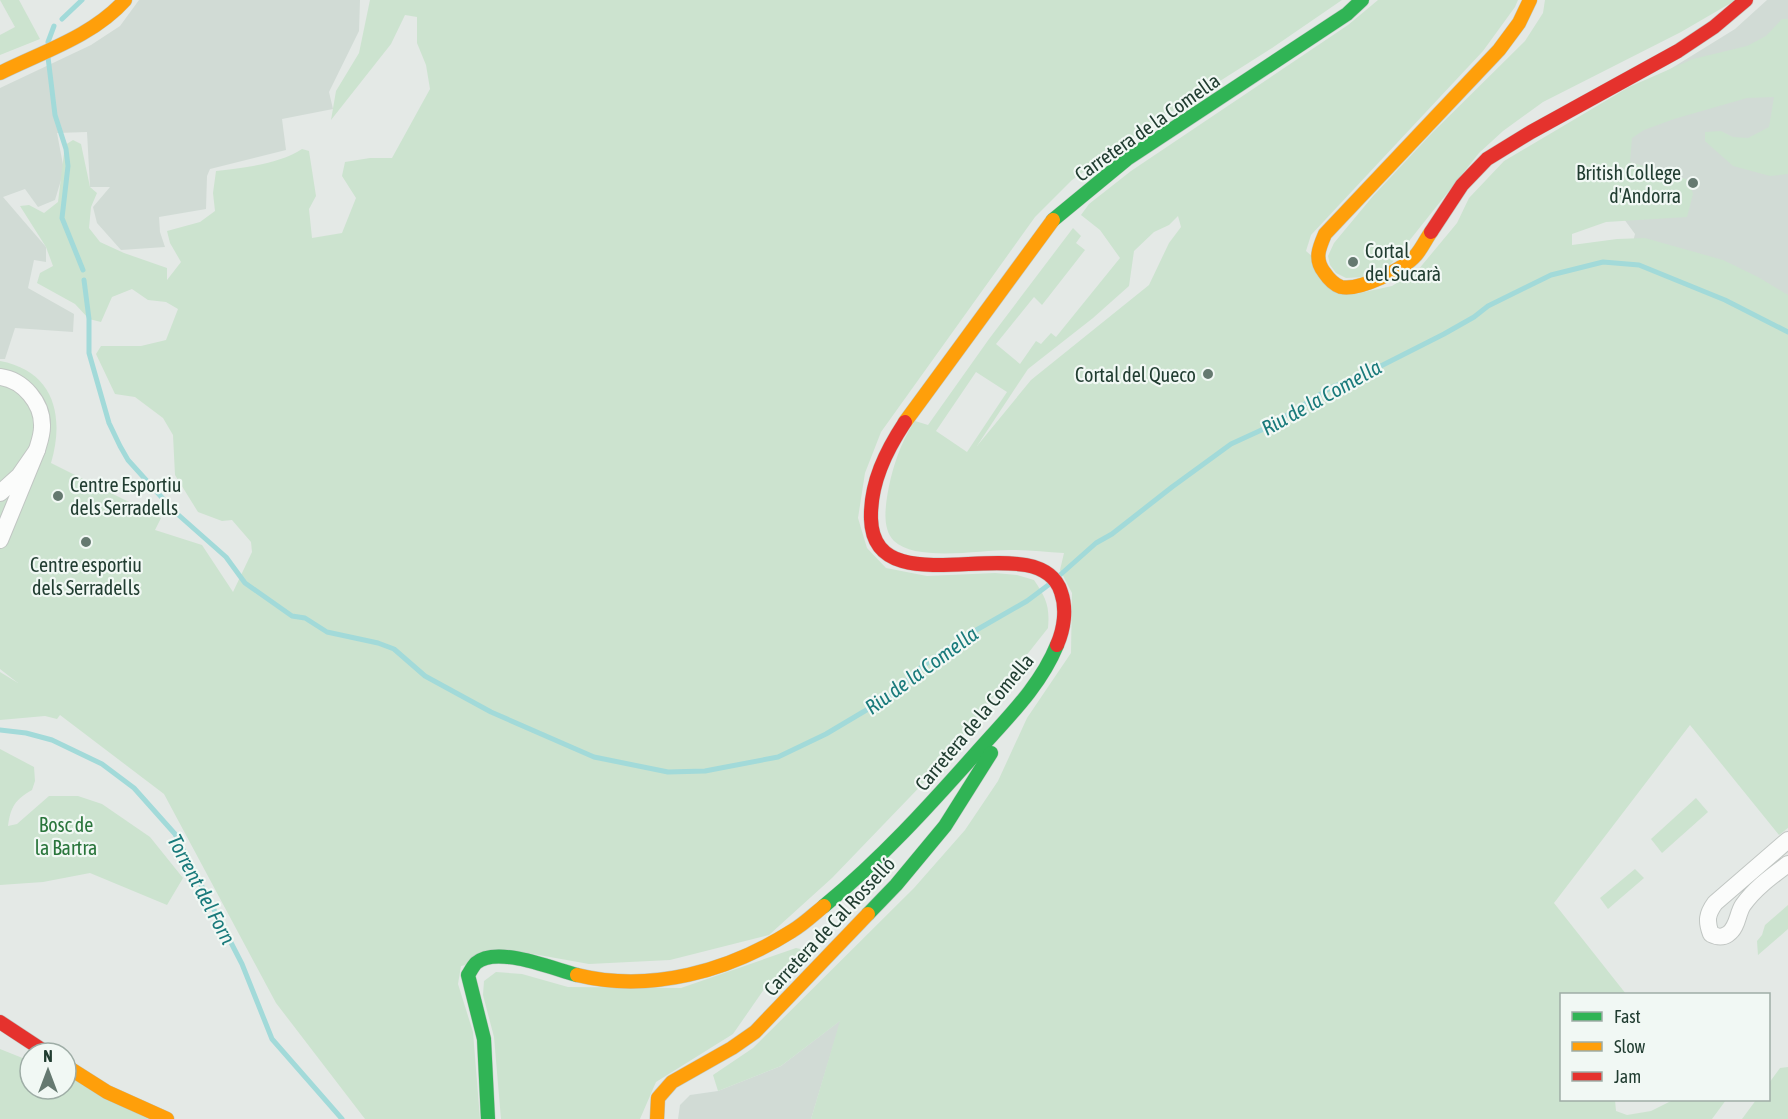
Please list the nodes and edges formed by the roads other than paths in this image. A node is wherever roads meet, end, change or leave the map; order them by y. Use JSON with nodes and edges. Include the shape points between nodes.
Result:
{"nodes":[{"id":1,"x":125,"y":0,"type":"edge"},
{"id":2,"x":1362,"y":0,"type":"edge"},
{"id":3,"x":1530,"y":0,"type":"edge"},
{"id":4,"x":1746,"y":0,"type":"edge"},
{"id":5,"x":0,"y":73,"type":"edge"},
{"id":6,"x":0,"y":377,"type":"edge"},
{"id":7,"x":37,"y":450,"type":"junction"},
{"id":8,"x":0,"y":493,"type":"edge"},
{"id":9,"x":0,"y":527,"type":"edge"},
{"id":10,"x":0,"y":539,"type":"edge"},
{"id":11,"x":1000,"y":728,"type":"junction"},
{"id":12,"x":1788,"y":840,"type":"edge"},
{"id":13,"x":1788,"y":864,"type":"edge"},
{"id":14,"x":0,"y":1022,"type":"edge"},
{"id":15,"x":29,"y":1041,"type":"edge"},
{"id":16,"x":78,"y":1074,"type":"edge"},
{"id":17,"x":167,"y":1119,"type":"edge"},
{"id":18,"x":488,"y":1119,"type":"edge"},
{"id":19,"x":657,"y":1119,"type":"edge"}],
"edges":[{"from":1,"to":5,"type":"main road","via":[[91,29]]},
{"from":2,"to":11,"type":"main road","name":"Carretera de la Comella","via":[[1347,14],[1127,159],[1054,219],[895,436],[871,505],[872,534],[884,553],[914,564],[1031,566],[1045,571],[1060,589],[1065,617],[1055,653]]},
{"from":3,"to":4,"type":"main road","via":[[1517,27],[1493,56],[1325,234],[1317,252],[1321,268],[1340,287],[1370,282],[1415,256],[1462,185],[1487,159],[1678,51]]},
{"from":6,"to":7,"type":"street","via":[[22,386],[40,411],[42,428]]},
{"from":7,"to":8,"type":"street","via":[[20,476]]},
{"from":7,"to":10,"type":"street"},
{"from":9,"to":10,"type":"street"},
{"from":11,"to":18,"type":"main road","name":"Carretera de la Comella","via":[[921,816],[846,888],[792,931],[713,968],[671,979],[604,979],[586,978],[504,956],[473,964],[468,975],[484,1039]]},
{"from":11,"to":19,"type":"main road","name":"Carretera de Cal Rosselló","via":[[999,740],[945,826],[896,885],[755,1032],[672,1082],[658,1098]]},
{"from":12,"to":13,"type":"street","via":[[1716,903],[1708,913],[1711,934],[1728,934],[1736,926],[1743,905]]},
{"from":14,"to":15,"type":"main road"},
{"from":16,"to":17,"type":"main road","via":[[107,1092]]}]}
